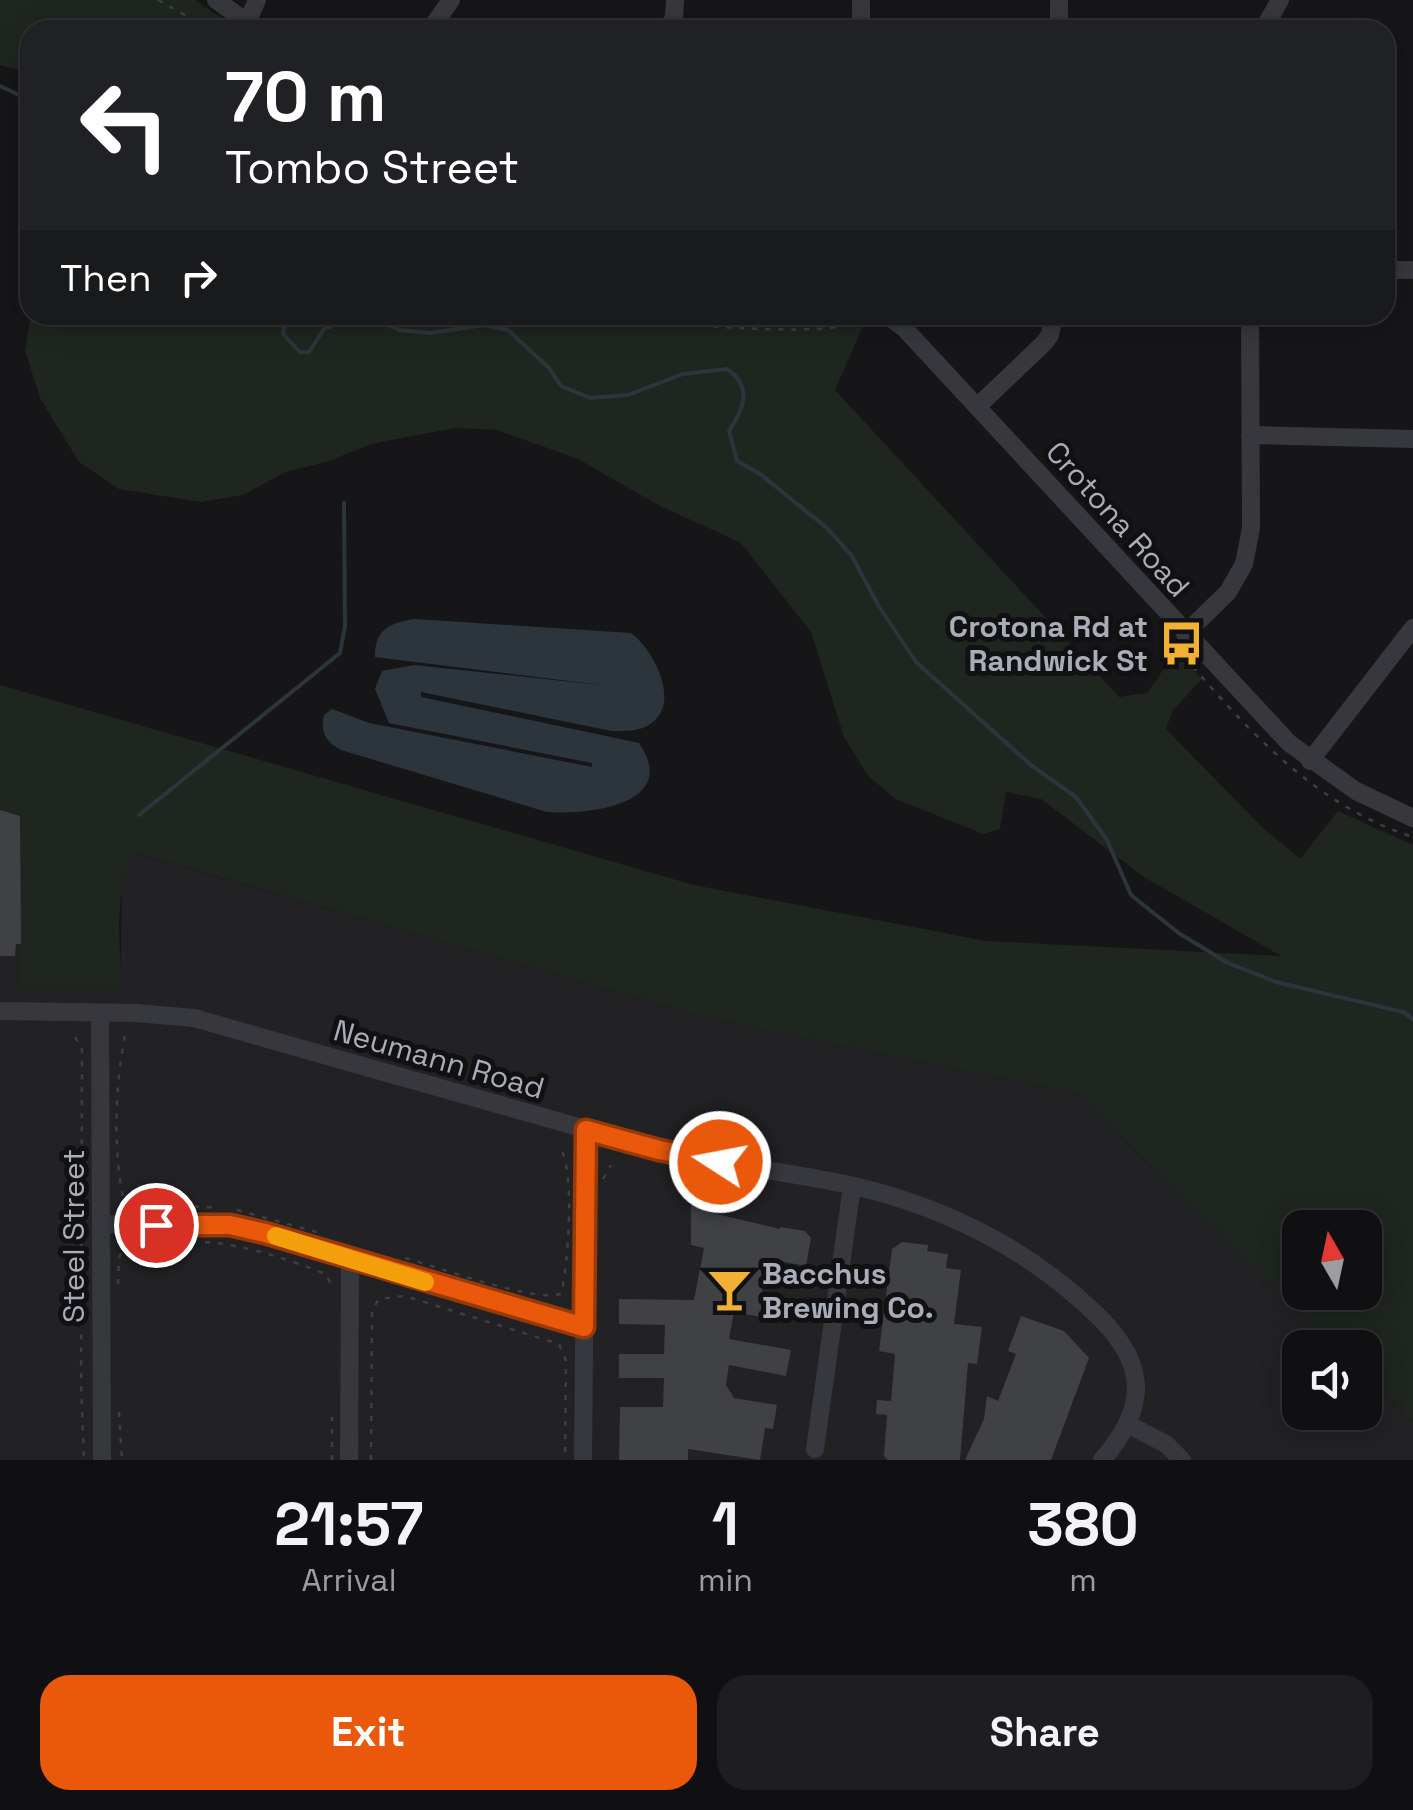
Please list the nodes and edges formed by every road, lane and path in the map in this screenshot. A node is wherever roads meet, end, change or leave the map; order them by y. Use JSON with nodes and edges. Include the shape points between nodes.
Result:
{"nodes":[{"id":1,"x":158,"y":0,"type":"edge"},
{"id":2,"x":216,"y":0,"type":"edge"},
{"id":3,"x":194,"y":20,"type":"edge"},
{"id":4,"x":244,"y":20,"type":"edge"},
{"id":5,"x":720,"y":325,"type":"edge"},
{"id":6,"x":846,"y":325,"type":"edge"},
{"id":7,"x":896,"y":325,"type":"edge"},
{"id":8,"x":1052,"y":325,"type":"edge"},
{"id":9,"x":1250,"y":325,"type":"edge"},
{"id":10,"x":978,"y":406,"type":"junction"},
{"id":11,"x":1250,"y":436,"type":"junction"},
{"id":12,"x":1413,"y":439,"type":"edge"},
{"id":13,"x":1413,"y":628,"type":"edge"},
{"id":14,"x":1180,"y":641,"type":"junction"},
{"id":15,"x":1310,"y":761,"type":"junction"},
{"id":16,"x":1413,"y":818,"type":"edge"},
{"id":17,"x":1413,"y":837,"type":"edge"},
{"id":18,"x":0,"y":1012,"type":"edge"},
{"id":19,"x":100,"y":1013,"type":"junction"},
{"id":20,"x":125,"y":1036,"type":"dead end"},
{"id":21,"x":75,"y":1037,"type":"dead end"},
{"id":22,"x":586,"y":1130,"type":"junction"},
{"id":23,"x":561,"y":1150,"type":"dead end"},
{"id":24,"x":852,"y":1186,"type":"junction"},
{"id":25,"x":102,"y":1224,"type":"junction"},
{"id":26,"x":335,"y":1238,"type":"dead end"},
{"id":27,"x":201,"y":1241,"type":"dead end"},
{"id":28,"x":161,"y":1242,"type":"dead end"},
{"id":29,"x":391,"y":1254,"type":"dead end"},
{"id":30,"x":350,"y":1260,"type":"junction"},
{"id":31,"x":118,"y":1295,"type":"dead end"},
{"id":32,"x":334,"y":1296,"type":"dead end"},
{"id":33,"x":584,"y":1327,"type":"junction"},
{"id":34,"x":332,"y":1409,"type":"dead end"},
{"id":35,"x":1129,"y":1425,"type":"junction"},
{"id":36,"x":813,"y":1456,"type":"edge"},
{"id":37,"x":84,"y":1460,"type":"edge"},
{"id":38,"x":102,"y":1460,"type":"edge"},
{"id":39,"x":332,"y":1460,"type":"edge"},
{"id":40,"x":349,"y":1460,"type":"edge"},
{"id":41,"x":371,"y":1460,"type":"edge"},
{"id":42,"x":565,"y":1460,"type":"edge"},
{"id":43,"x":583,"y":1460,"type":"edge"},
{"id":44,"x":1102,"y":1460,"type":"edge"},
{"id":45,"x":1182,"y":1460,"type":"edge"}],
"edges":[{"from":1,"to":3,"type":"path"},
{"from":2,"to":4,"type":"street"},
{"from":5,"to":6,"type":"path"},
{"from":7,"to":10,"type":"street","name":"Crotona Road"},
{"from":8,"to":10,"type":"street","via":[[1044,343]]},
{"from":9,"to":11,"type":"street"},
{"from":10,"to":14,"type":"street","name":"Crotona Road"},
{"from":11,"to":12,"type":"street"},
{"from":11,"to":14,"type":"street","via":[[1252,528],[1244,564],[1228,592]]},
{"from":13,"to":15,"type":"street"},
{"from":14,"to":15,"type":"street","name":"Crotona Road"},
{"from":14,"to":17,"type":"path","via":[[1278,759],[1344,804]]},
{"from":15,"to":16,"type":"street","name":"Crotona Road"},
{"from":18,"to":19,"type":"street","name":"Neumann Road"},
{"from":19,"to":22,"type":"street","name":"Neumann Road","via":[[194,1018]]},
{"from":19,"to":25,"type":"street","name":"Steel Street"},
{"from":20,"to":26,"type":"path","via":[[119,1116],[123,1197],[242,1210]]},
{"from":21,"to":37,"type":"path","via":[[82,1050]]},
{"from":22,"to":24,"type":"street","name":"Neumann Road"},
{"from":22,"to":33,"type":"street"},
{"from":23,"to":29,"type":"path","via":[[568,1175],[561,1294],[522,1291]]},
{"from":24,"to":35,"type":"street","name":"Neumann Road","via":[[956,1218],[1075,1294],[1132,1362],[1137,1398]]},
{"from":24,"to":36,"type":"street"},
{"from":25,"to":30,"type":"street","via":[[230,1225]]},
{"from":25,"to":38,"type":"street","name":"Steel Street"},
{"from":27,"to":32,"type":"path","via":[[326,1274]]},
{"from":28,"to":31,"type":"path","via":[[123,1247]]},
{"from":30,"to":33,"type":"street"},
{"from":30,"to":40,"type":"street"},
{"from":33,"to":43,"type":"street"},
{"from":34,"to":39,"type":"path"},
{"from":35,"to":44,"type":"street"},
{"from":35,"to":45,"type":"street"},
{"from":41,"to":42,"type":"path","via":[[372,1310],[379,1299],[405,1296],[559,1344],[566,1361]]}]}
